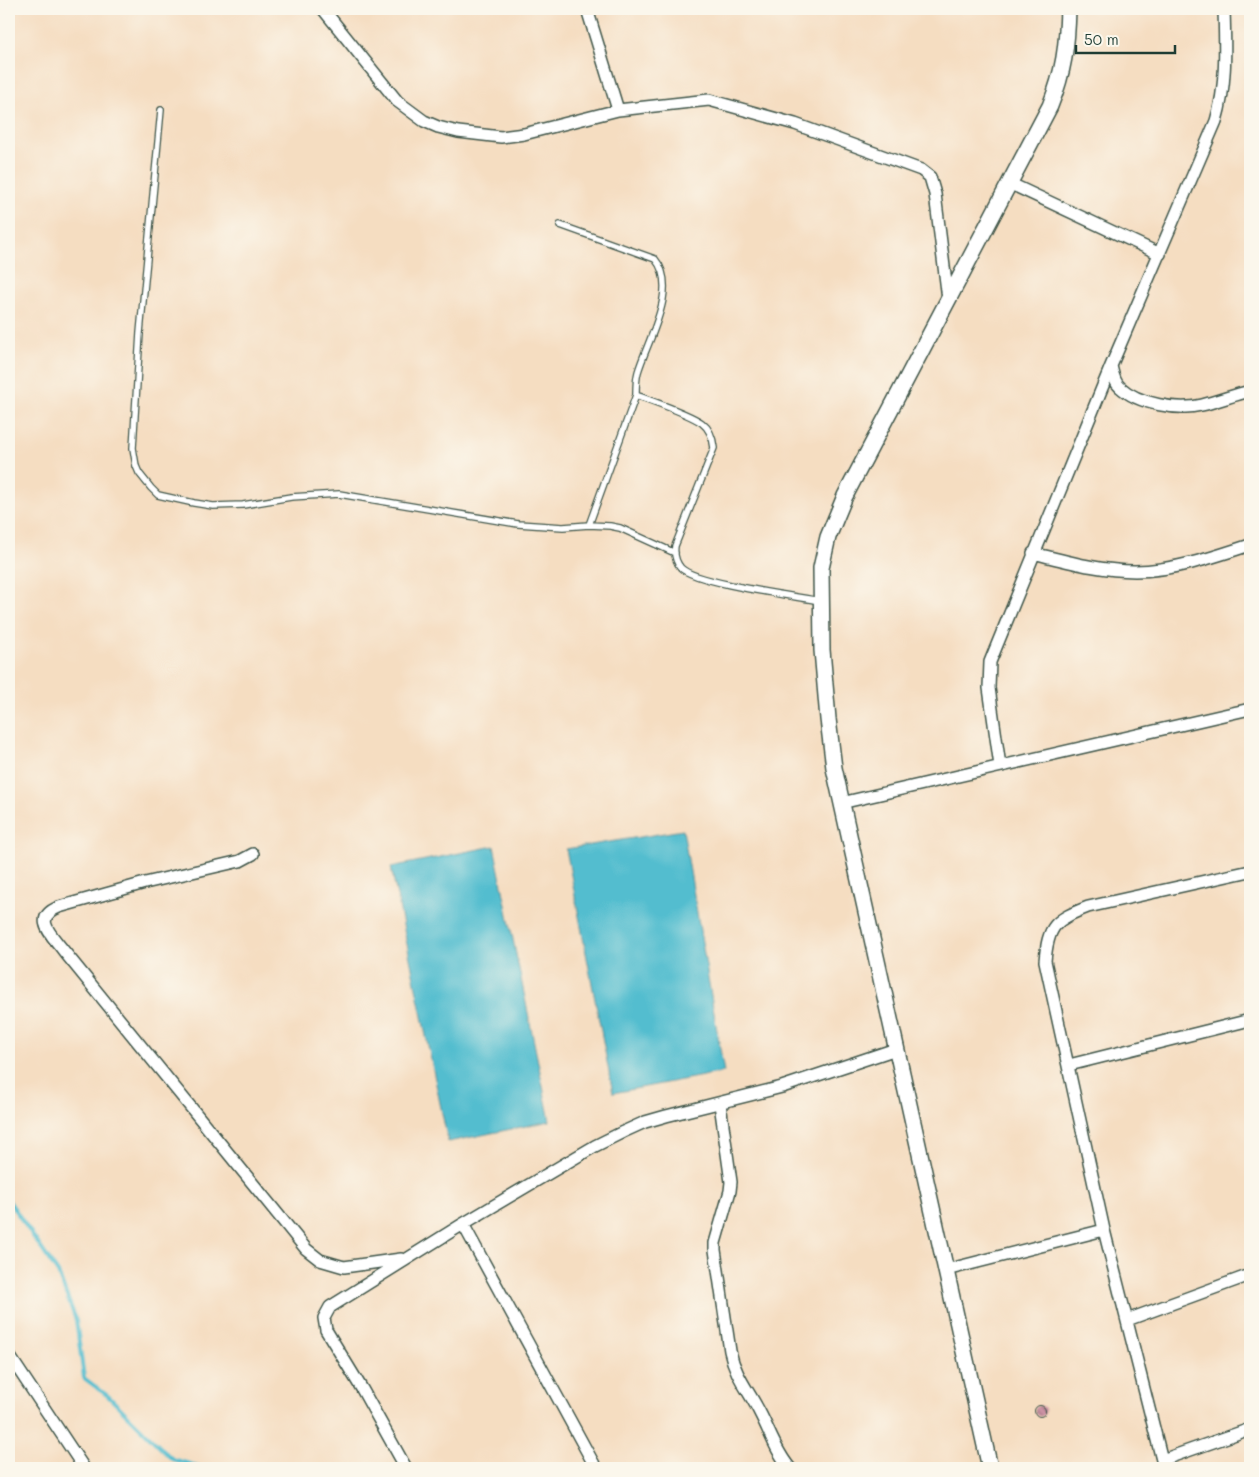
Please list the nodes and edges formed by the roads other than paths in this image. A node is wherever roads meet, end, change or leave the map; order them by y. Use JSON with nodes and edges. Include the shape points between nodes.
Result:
{"nodes":[{"id":1,"x":323,"y":9,"type":"edge"},
{"id":2,"x":588,"y":9,"type":"edge"},
{"id":3,"x":1068,"y":9,"type":"edge"},
{"id":4,"x":1224,"y":9,"type":"edge"},
{"id":5,"x":161,"y":110,"type":"dead end"},
{"id":6,"x":618,"y":110,"type":"junction"},
{"id":7,"x":1009,"y":183,"type":"junction"},
{"id":8,"x":560,"y":225,"type":"dead end"},
{"id":9,"x":1160,"y":254,"type":"junction"},
{"id":10,"x":948,"y":299,"type":"junction"},
{"id":11,"x":1111,"y":366,"type":"junction"},
{"id":12,"x":1250,"y":390,"type":"edge"},
{"id":13,"x":636,"y":395,"type":"junction"},
{"id":14,"x":589,"y":525,"type":"junction"},
{"id":15,"x":1250,"y":545,"type":"edge"},
{"id":16,"x":1033,"y":552,"type":"junction"},
{"id":17,"x":674,"y":553,"type":"junction"},
{"id":18,"x":821,"y":602,"type":"junction"},
{"id":19,"x":1250,"y":709,"type":"edge"},
{"id":20,"x":1000,"y":766,"type":"junction"},
{"id":21,"x":841,"y":803,"type":"junction"},
{"id":22,"x":253,"y":854,"type":"dead end"},
{"id":23,"x":1250,"y":871,"type":"edge"},
{"id":24,"x":1250,"y":1020,"type":"edge"},
{"id":25,"x":896,"y":1049,"type":"junction"},
{"id":26,"x":1068,"y":1065,"type":"junction"},
{"id":27,"x":720,"y":1104,"type":"junction"},
{"id":28,"x":463,"y":1224,"type":"junction"},
{"id":29,"x":1104,"y":1230,"type":"junction"},
{"id":30,"x":408,"y":1258,"type":"junction"},
{"id":31,"x":946,"y":1270,"type":"junction"},
{"id":32,"x":1250,"y":1275,"type":"edge"},
{"id":33,"x":1127,"y":1320,"type":"junction"},
{"id":34,"x":9,"y":1355,"type":"edge"},
{"id":35,"x":1250,"y":1429,"type":"edge"},
{"id":36,"x":1163,"y":1464,"type":"edge"},
{"id":37,"x":84,"y":1468,"type":"edge"},
{"id":38,"x":406,"y":1468,"type":"edge"},
{"id":39,"x":596,"y":1468,"type":"edge"},
{"id":40,"x":790,"y":1468,"type":"edge"},
{"id":41,"x":990,"y":1468,"type":"edge"}],
"edges":[{"from":1,"to":6,"type":"street","via":[[396,101],[438,127],[480,136],[524,134]]},
{"from":2,"to":6,"type":"street"},
{"from":3,"to":7,"type":"street","via":[[1065,58],[1059,82],[1050,106]]},
{"from":4,"to":9,"type":"street","via":[[1225,66],[1221,106]]},
{"from":5,"to":14,"type":"lane","via":[[140,333],[133,448],[136,466],[143,480],[158,495],[213,506],[243,505],[291,496],[339,494],[518,524]]},
{"from":6,"to":10,"type":"street","via":[[692,101],[721,102],[795,124],[921,170],[930,177],[935,194]]},
{"from":7,"to":9,"type":"street"},
{"from":7,"to":10,"type":"street"},
{"from":8,"to":13,"type":"lane","via":[[655,260],[663,272],[662,304],[637,374]]},
{"from":9,"to":11,"type":"street"},
{"from":10,"to":18,"type":"street","via":[[844,496],[826,544],[821,568]]},
{"from":11,"to":12,"type":"street","via":[[1119,386],[1140,399],[1162,405],[1200,406]]},
{"from":11,"to":16,"type":"street"},
{"from":13,"to":14,"type":"lane"},
{"from":13,"to":17,"type":"lane","via":[[703,424],[712,438],[714,448]]},
{"from":14,"to":17,"type":"lane","via":[[620,528]]},
{"from":15,"to":16,"type":"street","via":[[1184,564],[1135,571],[1073,563]]},
{"from":16,"to":20,"type":"street","via":[[990,662],[989,688]]},
{"from":17,"to":18,"type":"lane","via":[[682,569],[708,581]]},
{"from":18,"to":21,"type":"street","via":[[828,719]]},
{"from":19,"to":20,"type":"street"},
{"from":20,"to":21,"type":"street"},
{"from":21,"to":25,"type":"street"},
{"from":22,"to":30,"type":"street","via":[[240,861],[58,907],[45,916],[46,926],[306,1249],[320,1260],[344,1267]]},
{"from":23,"to":26,"type":"street","via":[[1088,907],[1068,914],[1056,923],[1047,938],[1045,961]]},
{"from":24,"to":26,"type":"street"},
{"from":25,"to":27,"type":"street"},
{"from":25,"to":31,"type":"street"},
{"from":26,"to":29,"type":"street"},
{"from":27,"to":28,"type":"street","via":[[645,1122],[623,1132]]},
{"from":27,"to":40,"type":"street","via":[[731,1182],[715,1250],[730,1351],[737,1375],[757,1407],[780,1456]]},
{"from":28,"to":30,"type":"street"},
{"from":28,"to":39,"type":"street"},
{"from":29,"to":31,"type":"street"},
{"from":29,"to":33,"type":"street"},
{"from":30,"to":38,"type":"street","via":[[330,1307],[324,1318],[326,1330]]},
{"from":31,"to":41,"type":"street"},
{"from":32,"to":33,"type":"street"},
{"from":33,"to":36,"type":"street"},
{"from":34,"to":37,"type":"street"},
{"from":35,"to":36,"type":"street"}]}
